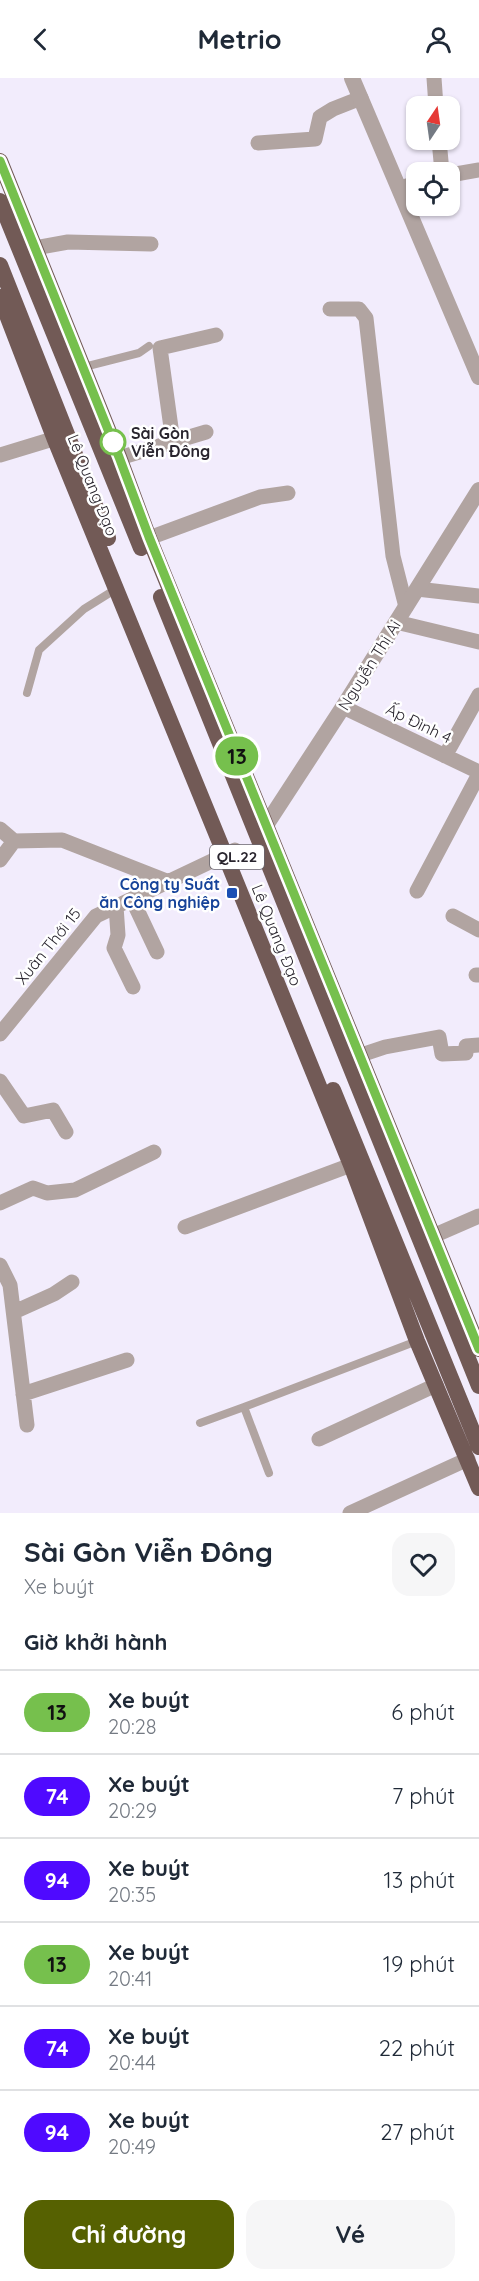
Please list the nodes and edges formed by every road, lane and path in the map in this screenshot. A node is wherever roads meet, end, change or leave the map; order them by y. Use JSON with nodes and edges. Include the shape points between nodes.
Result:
{"nodes":[{"id":1,"x":352,"y":78,"type":"edge"},
{"id":2,"x":434,"y":78,"type":"edge"},
{"id":3,"x":435,"y":96,"type":"edge"},
{"id":4,"x":361,"y":98,"type":"junction"},
{"id":5,"x":258,"y":143,"type":"dead end"},
{"id":6,"x":0,"y":161,"type":"edge"},
{"id":7,"x":479,"y":170,"type":"edge"},
{"id":8,"x":460,"y":173,"type":"edge"},
{"id":9,"x":406,"y":186,"type":"edge"},
{"id":10,"x":400,"y":188,"type":"junction"},
{"id":11,"x":0,"y":201,"type":"edge"},
{"id":12,"x":151,"y":244,"type":"dead end"},
{"id":13,"x":28,"y":249,"type":"junction"},
{"id":14,"x":0,"y":265,"type":"edge"},
{"id":15,"x":0,"y":297,"type":"edge"},
{"id":16,"x":330,"y":309,"type":"dead end"},
{"id":17,"x":9,"y":316,"type":"edge"},
{"id":18,"x":216,"y":335,"type":"dead end"},
{"id":19,"x":149,"y":346,"type":"dead end"},
{"id":20,"x":82,"y":367,"type":"junction"},
{"id":21,"x":479,"y":377,"type":"edge"},
{"id":22,"x":206,"y":432,"type":"dead end"},
{"id":23,"x":60,"y":437,"type":"junction"},
{"id":24,"x":174,"y":442,"type":"junction"},
{"id":25,"x":0,"y":455,"type":"edge"},
{"id":26,"x":113,"y":459,"type":"junction"},
{"id":27,"x":479,"y":490,"type":"edge"},
{"id":28,"x":288,"y":493,"type":"dead end"},
{"id":29,"x":149,"y":537,"type":"junction"},
{"id":30,"x":116,"y":589,"type":"junction"},
{"id":31,"x":417,"y":589,"type":"junction"},
{"id":32,"x":479,"y":596,"type":"edge"},
{"id":33,"x":406,"y":607,"type":"junction"},
{"id":34,"x":396,"y":622,"type":"junction"},
{"id":35,"x":479,"y":642,"type":"edge"},
{"id":36,"x":27,"y":693,"type":"dead end"},
{"id":37,"x":479,"y":695,"type":"edge"},
{"id":38,"x":344,"y":706,"type":"junction"},
{"id":39,"x":445,"y":756,"type":"junction"},
{"id":40,"x":479,"y":773,"type":"edge"},
{"id":41,"x":0,"y":829,"type":"edge"},
{"id":42,"x":262,"y":832,"type":"junction"},
{"id":43,"x":14,"y":841,"type":"junction"},
{"id":44,"x":230,"y":853,"type":"junction"},
{"id":45,"x":0,"y":860,"type":"edge"},
{"id":46,"x":169,"y":882,"type":"junction"},
{"id":47,"x":417,"y":891,"type":"dead end"},
{"id":48,"x":132,"y":899,"type":"junction"},
{"id":49,"x":116,"y":906,"type":"junction"},
{"id":50,"x":453,"y":916,"type":"dead end"},
{"id":51,"x":479,"y":930,"type":"edge"},
{"id":52,"x":157,"y":952,"type":"dead end"},
{"id":53,"x":133,"y":987,"type":"dead end"},
{"id":54,"x":0,"y":1034,"type":"edge"},
{"id":55,"x":479,"y":1045,"type":"edge"},
{"id":56,"x":361,"y":1055,"type":"junction"},
{"id":57,"x":0,"y":1081,"type":"edge"},
{"id":58,"x":66,"y":1132,"type":"dead end"},
{"id":59,"x":154,"y":1152,"type":"dead end"},
{"id":60,"x":351,"y":1166,"type":"junction"},
{"id":61,"x":0,"y":1203,"type":"edge"},
{"id":62,"x":479,"y":1216,"type":"edge"},
{"id":63,"x":185,"y":1227,"type":"dead end"},
{"id":64,"x":433,"y":1236,"type":"junction"},
{"id":65,"x":0,"y":1265,"type":"edge"},
{"id":66,"x":72,"y":1282,"type":"dead end"},
{"id":67,"x":14,"y":1312,"type":"junction"},
{"id":68,"x":417,"y":1341,"type":"junction"},
{"id":69,"x":479,"y":1349,"type":"edge"},
{"id":70,"x":127,"y":1360,"type":"dead end"},
{"id":71,"x":436,"y":1385,"type":"junction"},
{"id":72,"x":479,"y":1386,"type":"edge"},
{"id":73,"x":23,"y":1394,"type":"junction"},
{"id":74,"x":244,"y":1407,"type":"junction"},
{"id":75,"x":200,"y":1423,"type":"dead end"},
{"id":76,"x":27,"y":1425,"type":"dead end"},
{"id":77,"x":319,"y":1439,"type":"dead end"},
{"id":78,"x":473,"y":1453,"type":"edge"},
{"id":79,"x":269,"y":1473,"type":"dead end"},
{"id":80,"x":479,"y":1488,"type":"edge"},
{"id":81,"x":350,"y":1513,"type":"edge"}],
"edges":[{"from":1,"to":4,"type":"street"},
{"from":2,"to":3,"type":"street"},
{"from":4,"to":5,"type":"street","via":[[320,117],[315,139]]},
{"from":4,"to":10,"type":"street"},
{"from":6,"to":13,"type":"highway","name":"Lê Quang Đạo","number":"QL.22"},
{"from":7,"to":8,"type":"street"},
{"from":9,"to":10,"type":"street"},
{"from":10,"to":21,"type":"street"},
{"from":11,"to":13,"type":"highway","name":"Lê Quang Đạo","number":"QL.22"},
{"from":12,"to":13,"type":"street","via":[[68,242]]},
{"from":13,"to":20,"type":"highway","name":"Lê Quang Đạo","number":"QL.22"},
{"from":13,"to":26,"type":"highway","name":"Lê Quang Đạo","number":"QL.22"},
{"from":14,"to":17,"type":"highway","name":"Lê Quang Đạo","number":"QL.22"},
{"from":15,"to":17,"type":"highway","name":"Lê Quang Đạo","number":"QL.22"},
{"from":16,"to":33,"type":"street","via":[[359,309],[366,318],[393,556]]},
{"from":17,"to":23,"type":"highway","name":"Lê Quang Đạo","number":"QL.22"},
{"from":18,"to":24,"type":"street","via":[[159,348]]},
{"from":19,"to":20,"type":"lane","via":[[139,353]]},
{"from":20,"to":26,"type":"highway","name":"Lê Quang Đạo","number":"QL.22"},
{"from":22,"to":24,"type":"street"},
{"from":23,"to":25,"type":"street"},
{"from":23,"to":30,"type":"highway","name":"Lê Quang Đạo","number":"QL.22"},
{"from":23,"to":44,"type":"highway","name":"Lê Quang Đạo","number":"QL.22"},
{"from":24,"to":26,"type":"street"},
{"from":26,"to":29,"type":"highway","name":"Lê Quang Đạo","number":"QL.22"},
{"from":26,"to":42,"type":"highway","name":"Lê Quang Đạo","number":"QL.22"},
{"from":27,"to":31,"type":"street","name":"Nguyễn Thị Ai"},
{"from":28,"to":29,"type":"street","via":[[261,497]]},
{"from":29,"to":42,"type":"highway","name":"Lê Quang Đạo","number":"QL.22"},
{"from":30,"to":36,"type":"lane","via":[[84,609],[39,650]]},
{"from":30,"to":44,"type":"highway","name":"Lê Quang Đạo","number":"QL.22"},
{"from":31,"to":32,"type":"street"},
{"from":31,"to":33,"type":"street","name":"Nguyễn Thị Ai"},
{"from":33,"to":34,"type":"street","name":"Nguyễn Thị Ai"},
{"from":34,"to":35,"type":"street"},
{"from":34,"to":38,"type":"street","name":"Nguyễn Thị Ai"},
{"from":37,"to":39,"type":"street"},
{"from":38,"to":39,"type":"street","name":"Ấp Đình 4"},
{"from":38,"to":42,"type":"street","name":"Nguyễn Thị Ai"},
{"from":39,"to":40,"type":"street","name":"Ấp Đình 4"},
{"from":40,"to":47,"type":"street"},
{"from":41,"to":43,"type":"street"},
{"from":42,"to":56,"type":"highway","name":"Lê Quang Đạo","number":"QL.22"},
{"from":42,"to":72,"type":"highway","name":"Lê Quang Đạo","number":"QL.22"},
{"from":43,"to":45,"type":"street"},
{"from":43,"to":46,"type":"street","via":[[62,840]]},
{"from":44,"to":46,"type":"street","name":"Xuân Thới 15"},
{"from":44,"to":60,"type":"highway","name":"Lê Quang Đạo","number":"QL.22"},
{"from":44,"to":78,"type":"highway","name":"Lê Quang Đạo","number":"QL.22"},
{"from":46,"to":48,"type":"street","name":"Xuân Thới 15"},
{"from":48,"to":49,"type":"street","name":"Xuân Thới 15"},
{"from":48,"to":52,"type":"street"},
{"from":49,"to":53,"type":"street","via":[[114,948]]},
{"from":49,"to":54,"type":"street","name":"Xuân Thới 15","via":[[96,916]]},
{"from":50,"to":51,"type":"street"},
{"from":55,"to":56,"type":"street","via":[[466,1046],[465,1053],[442,1054],[439,1038]]},
{"from":56,"to":64,"type":"highway","name":"Lê Quang Đạo","number":"QL.22"},
{"from":57,"to":58,"type":"street","via":[[24,1116],[53,1110]]},
{"from":59,"to":61,"type":"street","via":[[75,1190],[47,1193],[33,1188]]},
{"from":60,"to":63,"type":"street"},
{"from":60,"to":68,"type":"highway","name":"Lê Quang Đạo","number":"QL.22"},
{"from":62,"to":64,"type":"street"},
{"from":64,"to":69,"type":"highway","name":"Lê Quang Đạo","number":"QL.22"},
{"from":65,"to":67,"type":"street","via":[[10,1285]]},
{"from":66,"to":67,"type":"street"},
{"from":67,"to":73,"type":"street"},
{"from":68,"to":71,"type":"highway","name":"Lê Quang Đạo","number":"QL.22"},
{"from":68,"to":74,"type":"lane"},
{"from":70,"to":73,"type":"street"},
{"from":71,"to":77,"type":"street"},
{"from":71,"to":78,"type":"highway","name":"Lê Quang Đạo","number":"QL.22"},
{"from":73,"to":76,"type":"street"},
{"from":74,"to":75,"type":"lane"},
{"from":74,"to":79,"type":"lane"},
{"from":78,"to":80,"type":"highway","name":"Lê Quang Đạo","number":"QL.22"},
{"from":78,"to":81,"type":"street"}]}
